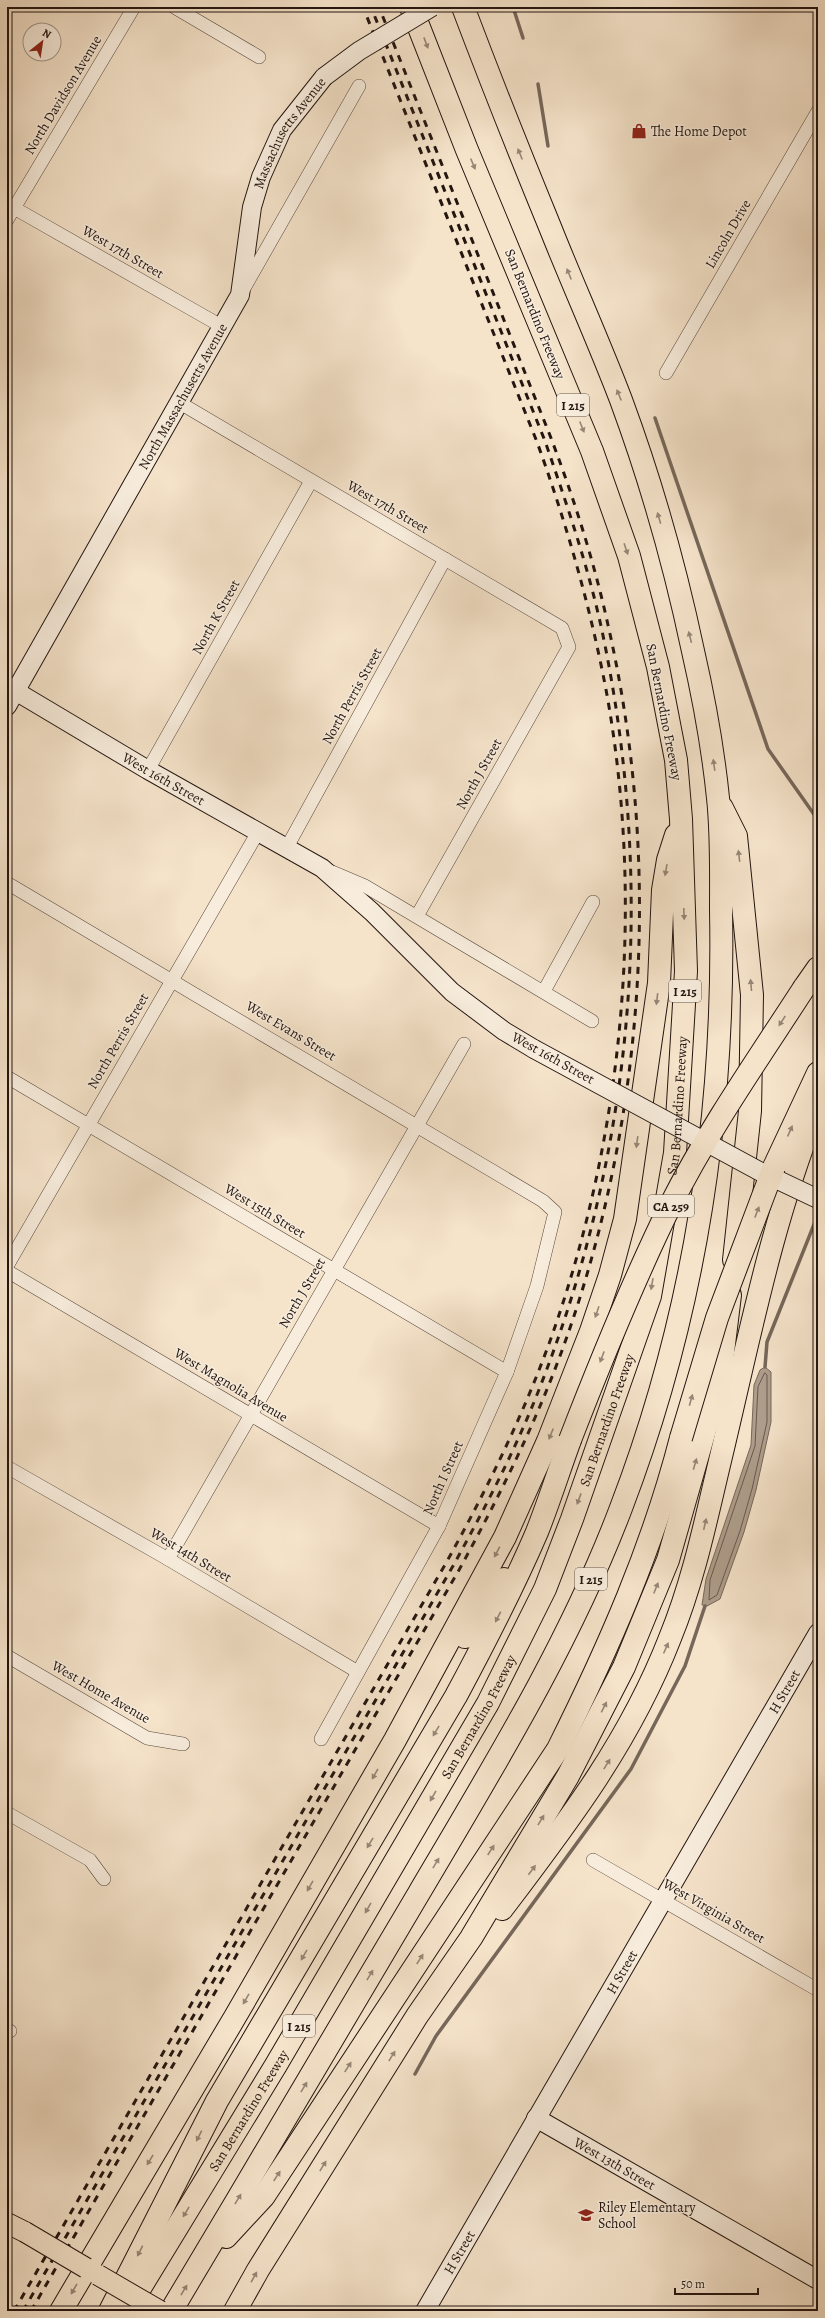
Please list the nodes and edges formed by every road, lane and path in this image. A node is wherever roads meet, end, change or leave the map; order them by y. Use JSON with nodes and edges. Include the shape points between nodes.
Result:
{"nodes":[{"id":1,"x":134,"y":7,"type":"edge"},
{"id":2,"x":174,"y":7,"type":"edge"},
{"id":3,"x":411,"y":7,"type":"edge"},
{"id":4,"x":432,"y":7,"type":"edge"},
{"id":5,"x":463,"y":7,"type":"edge"},
{"id":6,"x":259,"y":57,"type":"dead end"},
{"id":7,"x":359,"y":86,"type":"dead end"},
{"id":8,"x":818,"y":111,"type":"edge"},
{"id":9,"x":10,"y":206,"type":"edge"},
{"id":10,"x":7,"y":220,"type":"edge"},
{"id":11,"x":240,"y":295,"type":"junction"},
{"id":12,"x":223,"y":327,"type":"junction"},
{"id":13,"x":666,"y":373,"type":"dead end"},
{"id":14,"x":180,"y":403,"type":"junction"},
{"id":15,"x":311,"y":481,"type":"junction"},
{"id":16,"x":445,"y":559,"type":"junction"},
{"id":17,"x":569,"y":647,"type":"joint"},
{"id":18,"x":11,"y":688,"type":"edge"},
{"id":19,"x":7,"y":706,"type":"edge"},
{"id":20,"x":148,"y":770,"type":"junction"},
{"id":21,"x":719,"y":803,"type":"junction"},
{"id":22,"x":681,"y":819,"type":"junction"},
{"id":23,"x":258,"y":832,"type":"junction"},
{"id":24,"x":286,"y":848,"type":"junction"},
{"id":25,"x":322,"y":868,"type":"junction"},
{"id":26,"x":7,"y":883,"type":"edge"},
{"id":27,"x":593,"y":902,"type":"dead end"},
{"id":28,"x":417,"y":916,"type":"junction"},
{"id":29,"x":818,"y":968,"type":"edge"},
{"id":30,"x":172,"y":979,"type":"junction"},
{"id":31,"x":544,"y":991,"type":"junction"},
{"id":32,"x":592,"y":1021,"type":"dead end"},
{"id":33,"x":464,"y":1044,"type":"dead end"},
{"id":34,"x":818,"y":1073,"type":"edge"},
{"id":35,"x":7,"y":1077,"type":"edge"},
{"id":36,"x":818,"y":1106,"type":"edge"},
{"id":37,"x":88,"y":1124,"type":"junction"},
{"id":38,"x":417,"y":1125,"type":"junction"},
{"id":39,"x":818,"y":1198,"type":"edge"},
{"id":40,"x":555,"y":1212,"type":"joint"},
{"id":41,"x":7,"y":1266,"type":"edge"},
{"id":42,"x":7,"y":1271,"type":"edge"},
{"id":43,"x":334,"y":1271,"type":"junction"},
{"id":44,"x":507,"y":1372,"type":"junction"},
{"id":45,"x":250,"y":1416,"type":"junction"},
{"id":46,"x":7,"y":1467,"type":"edge"},
{"id":47,"x":439,"y":1526,"type":"junction"},
{"id":48,"x":537,"y":1530,"type":"junction"},
{"id":49,"x":168,"y":1559,"type":"junction"},
{"id":50,"x":818,"y":1633,"type":"edge"},
{"id":51,"x":7,"y":1656,"type":"edge"},
{"id":52,"x":358,"y":1672,"type":"junction"},
{"id":53,"x":321,"y":1739,"type":"dead end"},
{"id":54,"x":395,"y":1740,"type":"junction"},
{"id":55,"x":183,"y":1744,"type":"dead end"},
{"id":56,"x":7,"y":1813,"type":"edge"},
{"id":57,"x":593,"y":1860,"type":"dead end"},
{"id":58,"x":104,"y":1879,"type":"dead end"},
{"id":59,"x":663,"y":1900,"type":"junction"},
{"id":60,"x":471,"y":1938,"type":"junction"},
{"id":61,"x":818,"y":1990,"type":"edge"},
{"id":62,"x":536,"y":2118,"type":"junction"},
{"id":63,"x":7,"y":2223,"type":"edge"},
{"id":64,"x":86,"y":2268,"type":"junction"},
{"id":65,"x":196,"y":2268,"type":"junction"},
{"id":66,"x":818,"y":2280,"type":"edge"},
{"id":67,"x":61,"y":2311,"type":"edge"},
{"id":68,"x":110,"y":2311,"type":"edge"},
{"id":69,"x":126,"y":2311,"type":"edge"},
{"id":70,"x":160,"y":2311,"type":"edge"},
{"id":71,"x":171,"y":2311,"type":"edge"},
{"id":72,"x":235,"y":2311,"type":"edge"},
{"id":73,"x":424,"y":2311,"type":"edge"}],
"edges":[{"from":1,"to":9,"type":"street","name":"North Davidson Avenue"},
{"from":2,"to":6,"type":"street"},
{"from":3,"to":22,"type":"highway","name":"San Bernardino Freeway","number":"I 215","one_way":true,"via":[[467,150],[592,451],[629,556],[658,667],[676,760]]},
{"from":4,"to":11,"type":"street","name":"Massachusetts Avenue","bridge":true,"via":[[358,51],[324,77],[282,130],[260,177],[252,207]]},
{"from":21,"to":5,"type":"highway","number":"I 215","one_way":true,"via":[[709,730],[693,649],[656,509],[621,401],[513,138]]},
{"from":7,"to":11,"type":"street","name":"North Massachusetts Avenue"},
{"from":8,"to":13,"type":"street","name":"Lincoln Drive"},
{"from":9,"to":10,"type":"street","name":"North Davidson Avenue"},
{"from":9,"to":12,"type":"street","name":"West 17th Street"},
{"from":11,"to":12,"type":"street","name":"North Massachusetts Avenue"},
{"from":12,"to":14,"type":"street","name":"North Massachusetts Avenue"},
{"from":14,"to":15,"type":"street","name":"West 17th Street"},
{"from":14,"to":18,"type":"street","name":"North Massachusetts Avenue"},
{"from":15,"to":16,"type":"street","name":"West 17th Street"},
{"from":15,"to":20,"type":"street","name":"North K Street"},
{"from":16,"to":17,"type":"street","name":"West 17th Street","via":[[562,628]]},
{"from":16,"to":24,"type":"street","name":"North Perris Street"},
{"from":17,"to":28,"type":"street","name":"North J Street"},
{"from":18,"to":19,"type":"street","name":"North Massachusetts Avenue"},
{"from":18,"to":20,"type":"street","name":"West 16th Street"},
{"from":20,"to":23,"type":"street","name":"West 16th Street"},
{"from":60,"to":21,"type":"highway","one_way":true,"via":[[568,1776],[624,1667],[668,1560],[720,1377],[744,1180],[749,1117],[752,995],[736,836]]},
{"from":65,"to":21,"type":"highway","number":"I 215","one_way":true,"via":[[441,1856],[536,1688],[581,1602],[620,1512],[635,1470],[650,1427],[676,1332],[701,1214],[712,1139],[720,1056],[722,947]]},
{"from":22,"to":54,"type":"highway","one_way":true,"via":[[668,860],[663,890],[659,982],[647,1076],[630,1190],[610,1275],[568,1390],[517,1512]]},
{"from":22,"to":69,"type":"highway","name":"San Bernardino Freeway","number":"I 215","one_way":true,"via":[[686,971],[675,1153],[650,1296],[572,1519],[545,1589],[488,1703],[276,2065]]},
{"from":23,"to":24,"type":"street","name":"West 16th Street"},
{"from":23,"to":30,"type":"street","name":"North Perris Street"},
{"from":24,"to":25,"type":"street","name":"West 16th Street"},
{"from":25,"to":28,"type":"street","name":"West 16th Street","via":[[365,886]]},
{"from":25,"to":39,"type":"street","name":"West 16th Street","bridge":true,"via":[[372,912],[452,992],[504,1031],[759,1171]]},
{"from":26,"to":30,"type":"street","name":"West Evans Street"},
{"from":27,"to":31,"type":"street"},
{"from":28,"to":31,"type":"street","name":"West 16th Street"},
{"from":29,"to":48,"type":"highway","number":"CA 259","one_way":true,"bridge":true,"via":[[731,1100],[672,1204],[610,1336]]},
{"from":30,"to":37,"type":"street","name":"North Perris Street"},
{"from":30,"to":38,"type":"street","name":"West Evans Street"},
{"from":31,"to":32,"type":"street","name":"West 16th Street"},
{"from":33,"to":38,"type":"street","name":"North J Street"},
{"from":65,"to":34,"type":"highway","one_way":true,"bridge":true,"via":[[264,2196],[558,1749],[598,1670],[641,1564],[717,1318],[774,1167]]},
{"from":35,"to":37,"type":"street","name":"West 15th Street"},
{"from":60,"to":36,"type":"highway","one_way":true,"via":[[483,1936],[596,1782],[639,1708],[670,1639],[692,1576],[774,1233],[798,1155]]},
{"from":37,"to":41,"type":"street","name":"North Perris Street"},
{"from":37,"to":43,"type":"street","name":"West 15th Street"},
{"from":38,"to":40,"type":"street","name":"West Evans Street","via":[[543,1201]]},
{"from":38,"to":43,"type":"street","name":"North J Street"},
{"from":40,"to":44,"type":"street","name":"North I Street","via":[[537,1286]]},
{"from":42,"to":45,"type":"street","name":"West Magnolia Avenue"},
{"from":43,"to":44,"type":"street","name":"West 15th Street"},
{"from":43,"to":45,"type":"street","name":"North J Street"},
{"from":44,"to":47,"type":"street","name":"North I Street"},
{"from":45,"to":47,"type":"street","name":"West Magnolia Avenue"},
{"from":45,"to":49,"type":"street","name":"North J Street"},
{"from":46,"to":49,"type":"street","name":"West 14th Street"},
{"from":47,"to":52,"type":"street","name":"North I Street"},
{"from":48,"to":54,"type":"highway"},
{"from":48,"to":68,"type":"highway","one_way":true,"via":[[504,1606],[456,1696],[217,2101]]},
{"from":49,"to":52,"type":"street","name":"West 14th Street"},
{"from":50,"to":59,"type":"street","name":"H Street"},
{"from":51,"to":55,"type":"street","name":"West Home Avenue","via":[[147,1738]]},
{"from":52,"to":53,"type":"street","name":"North I Street"},
{"from":54,"to":64,"type":"highway","one_way":true},
{"from":56,"to":58,"type":"street","via":[[90,1860]]},
{"from":57,"to":59,"type":"street","name":"West Virginia Street"},
{"from":59,"to":61,"type":"street","name":"West Virginia Street"},
{"from":59,"to":62,"type":"street","name":"H Street"},
{"from":72,"to":60,"type":"highway","one_way":true,"via":[[413,2022]]},
{"from":62,"to":66,"type":"street","name":"West 13th Street"},
{"from":62,"to":73,"type":"street","name":"H Street"},
{"from":63,"to":64,"type":"main road","bridge":true},
{"from":64,"to":67,"type":"highway","one_way":true},
{"from":64,"to":70,"type":"main road","bridge":true},
{"from":71,"to":65,"type":"highway","number":"I 215","one_way":true}]}
